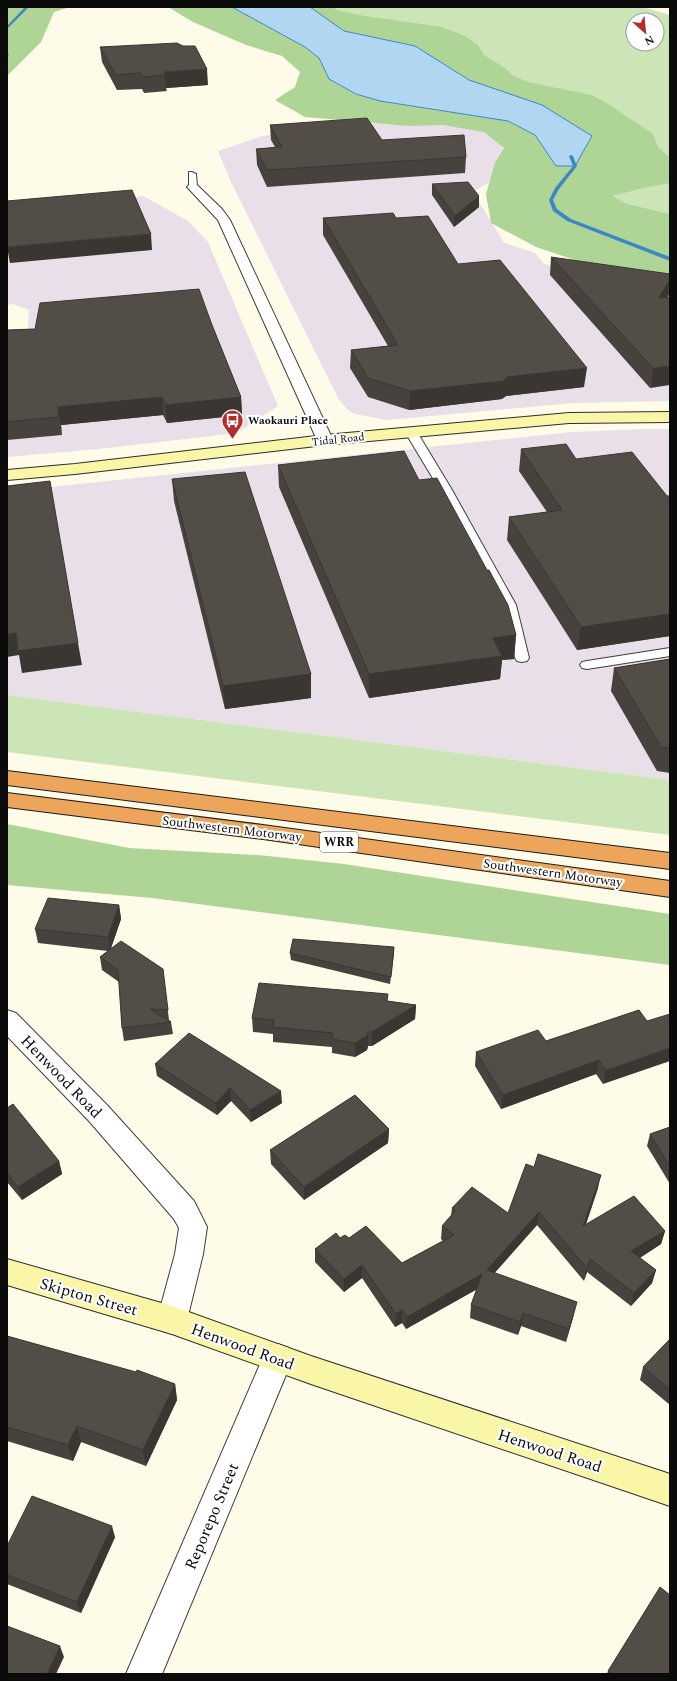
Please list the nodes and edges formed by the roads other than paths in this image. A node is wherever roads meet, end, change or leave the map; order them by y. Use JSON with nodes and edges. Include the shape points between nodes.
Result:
{"nodes":[{"id":1,"x":193,"y":180,"type":"dead end"},
{"id":2,"x":670,"y":417,"type":"edge"},
{"id":3,"x":411,"y":432,"type":"junction"},
{"id":4,"x":325,"y":440,"type":"junction"},
{"id":5,"x":7,"y":475,"type":"edge"},
{"id":6,"x":670,"y":652,"type":"edge"},
{"id":7,"x":522,"y":658,"type":"dead end"},
{"id":8,"x":587,"y":665,"type":"dead end"},
{"id":9,"x":7,"y":778,"type":"edge"},
{"id":10,"x":7,"y":800,"type":"edge"},
{"id":11,"x":670,"y":861,"type":"edge"},
{"id":12,"x":670,"y":888,"type":"edge"},
{"id":13,"x":7,"y":1020,"type":"edge"},
{"id":14,"x":7,"y":1272,"type":"edge"},
{"id":15,"x":172,"y":1320,"type":"junction"},
{"id":16,"x":278,"y":1358,"type":"junction"},
{"id":17,"x":670,"y":1490,"type":"edge"},
{"id":18,"x":144,"y":1674,"type":"edge"}],
"edges":[{"from":1,"to":4,"type":"street","via":[[224,220]]},
{"from":2,"to":3,"type":"main road","name":"Tidal Road","via":[[568,418]]},
{"from":3,"to":4,"type":"main road","name":"Tidal Road"},
{"from":3,"to":7,"type":"lane","via":[[509,605]]},
{"from":4,"to":5,"type":"main road","name":"Tidal Road"},
{"from":6,"to":8,"type":"lane"},
{"from":9,"to":11,"type":"highway","name":"Southwestern Motorway","number":"WRR"},
{"from":10,"to":12,"type":"highway","name":"Southwestern Motorway","number":"WRR"},
{"from":13,"to":15,"type":"street","name":"Henwood Road","via":[[98,1113],[184,1210],[192,1226],[189,1254]]},
{"from":14,"to":15,"type":"main road","name":"Skipton Street"},
{"from":15,"to":16,"type":"main road","name":"Henwood Road"},
{"from":16,"to":17,"type":"main road","name":"Henwood Road"},
{"from":16,"to":18,"type":"street","name":"Reporepo Street"}]}
